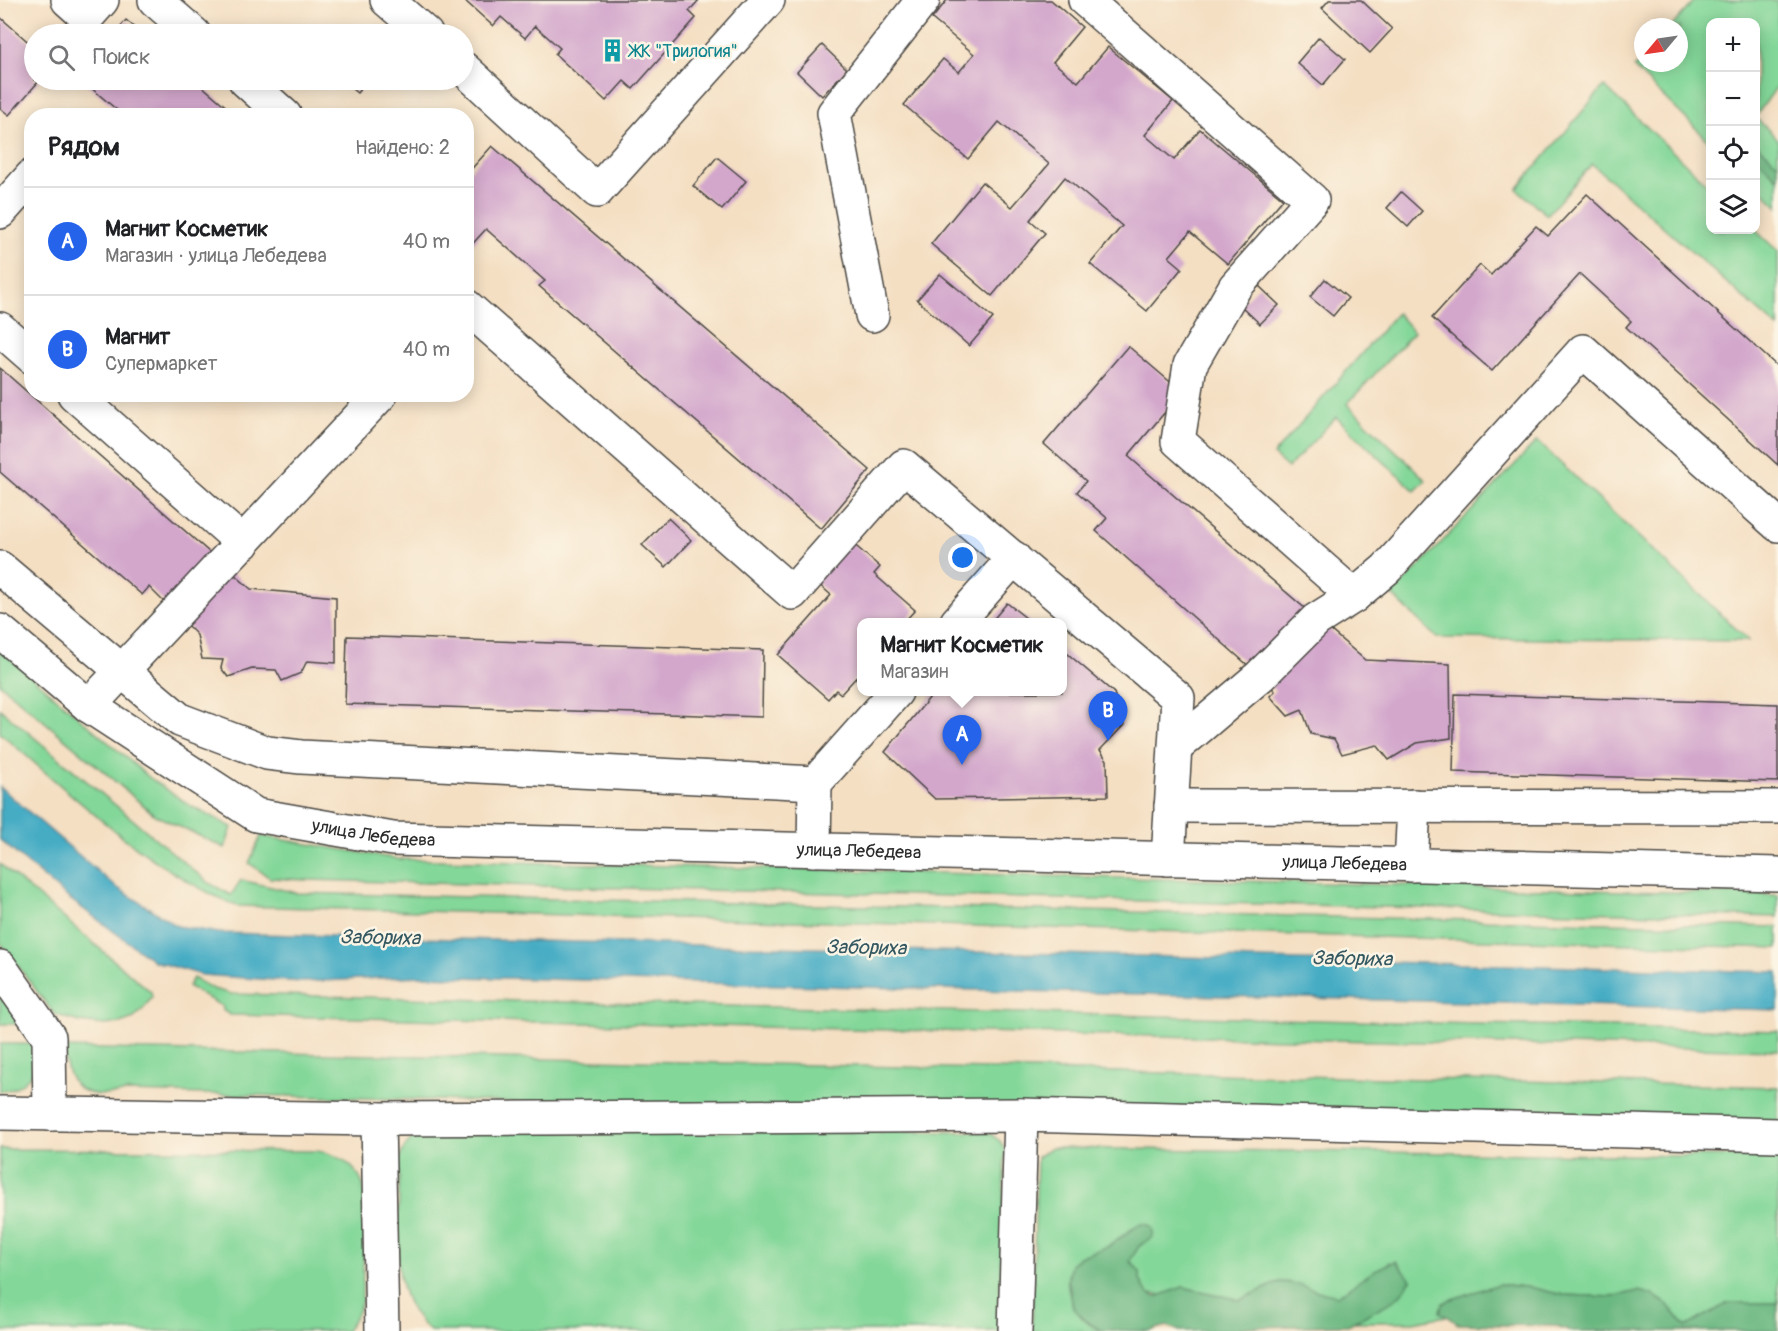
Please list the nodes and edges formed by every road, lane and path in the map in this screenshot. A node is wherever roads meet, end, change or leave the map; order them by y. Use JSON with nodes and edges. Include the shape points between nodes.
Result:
{"nodes":[{"id":1,"x":68,"y":0,"type":"edge"},
{"id":2,"x":102,"y":0,"type":"edge"},
{"id":3,"x":155,"y":0,"type":"edge"},
{"id":4,"x":387,"y":0,"type":"edge"},
{"id":5,"x":768,"y":0,"type":"edge"},
{"id":6,"x":923,"y":0,"type":"edge"},
{"id":7,"x":1084,"y":0,"type":"edge"},
{"id":8,"x":183,"y":24,"type":"edge"},
{"id":9,"x":415,"y":24,"type":"edge"},
{"id":10,"x":474,"y":78,"type":"edge"},
{"id":11,"x":256,"y":90,"type":"edge"},
{"id":12,"x":276,"y":108,"type":"edge"},
{"id":13,"x":24,"y":184,"type":"edge"},
{"id":14,"x":2,"y":205,"type":"edge"},
{"id":15,"x":474,"y":313,"type":"edge"},
{"id":16,"x":872,"y":315,"type":"dead end"},
{"id":17,"x":0,"y":329,"type":"edge"},
{"id":18,"x":24,"y":350,"type":"edge"},
{"id":19,"x":83,"y":402,"type":"edge"},
{"id":20,"x":366,"y":402,"type":"edge"},
{"id":21,"x":1778,"y":525,"type":"edge"},
{"id":22,"x":243,"y":543,"type":"junction"},
{"id":23,"x":1014,"y":558,"type":"junction"},
{"id":24,"x":0,"y":568,"type":"edge"},
{"id":25,"x":1354,"y":596,"type":"junction"},
{"id":26,"x":961,"y":618,"type":"edge"},
{"id":27,"x":0,"y":631,"type":"edge"},
{"id":28,"x":121,"y":672,"type":"junction"},
{"id":29,"x":892,"y":696,"type":"edge"},
{"id":30,"x":89,"y":706,"type":"junction"},
{"id":31,"x":1175,"y":748,"type":"junction"},
{"id":32,"x":815,"y":783,"type":"junction"},
{"id":33,"x":1171,"y":806,"type":"junction"},
{"id":34,"x":1414,"y":806,"type":"junction"},
{"id":35,"x":1778,"y":807,"type":"edge"},
{"id":36,"x":814,"y":850,"type":"junction"},
{"id":37,"x":1168,"y":859,"type":"junction"},
{"id":38,"x":1412,"y":865,"type":"junction"},
{"id":39,"x":1778,"y":874,"type":"edge"},
{"id":40,"x":0,"y":967,"type":"edge"},
{"id":41,"x":0,"y":1113,"type":"edge"},
{"id":42,"x":51,"y":1114,"type":"junction"},
{"id":43,"x":1021,"y":1115,"type":"junction"},
{"id":44,"x":378,"y":1119,"type":"junction"},
{"id":45,"x":1778,"y":1135,"type":"edge"},
{"id":46,"x":382,"y":1331,"type":"edge"},
{"id":47,"x":1015,"y":1331,"type":"edge"}],
"edges":[{"from":1,"to":2,"type":"street","via":[[87,17]]},
{"from":3,"to":8,"type":"street"},
{"from":4,"to":9,"type":"street"},
{"from":5,"to":10,"type":"street","via":[[597,191]]},
{"from":6,"to":16,"type":"street","via":[[834,113]]},
{"from":7,"to":25,"type":"street","via":[[1312,200],[1235,287],[1190,365],[1178,441]]},
{"from":11,"to":12,"type":"street"},
{"from":13,"to":14,"type":"street"},
{"from":15,"to":23,"type":"street","via":[[792,593],[904,466]]},
{"from":17,"to":18,"type":"street"},
{"from":19,"to":22,"type":"street"},
{"from":20,"to":22,"type":"street"},
{"from":21,"to":25,"type":"street","via":[[1583,351],[1386,569]]},
{"from":22,"to":28,"type":"street"},
{"from":23,"to":26,"type":"street"},
{"from":23,"to":31,"type":"street","via":[[1178,698]]},
{"from":24,"to":28,"type":"street"},
{"from":25,"to":31,"type":"street","via":[[1316,620],[1260,676]]},
{"from":27,"to":30,"type":"street","name":"улица Лебедева"},
{"from":28,"to":30,"type":"street"},
{"from":28,"to":32,"type":"street","via":[[180,720],[267,753]]},
{"from":29,"to":32,"type":"street"},
{"from":30,"to":36,"type":"street","name":"улица Лебедева","via":[[256,815],[393,839]]},
{"from":31,"to":33,"type":"street"},
{"from":32,"to":36,"type":"street"},
{"from":33,"to":34,"type":"street"},
{"from":33,"to":37,"type":"street"},
{"from":34,"to":35,"type":"street"},
{"from":34,"to":38,"type":"street"},
{"from":36,"to":37,"type":"street","name":"улица Лебедева"},
{"from":37,"to":38,"type":"street","name":"улица Лебедева"},
{"from":38,"to":39,"type":"street","name":"улица Лебедева"},
{"from":40,"to":42,"type":"street","via":[[49,1037]]},
{"from":41,"to":42,"type":"street"},
{"from":42,"to":44,"type":"street"},
{"from":43,"to":44,"type":"street"},
{"from":43,"to":45,"type":"street"},
{"from":43,"to":47,"type":"street"},
{"from":44,"to":46,"type":"street"}]}
